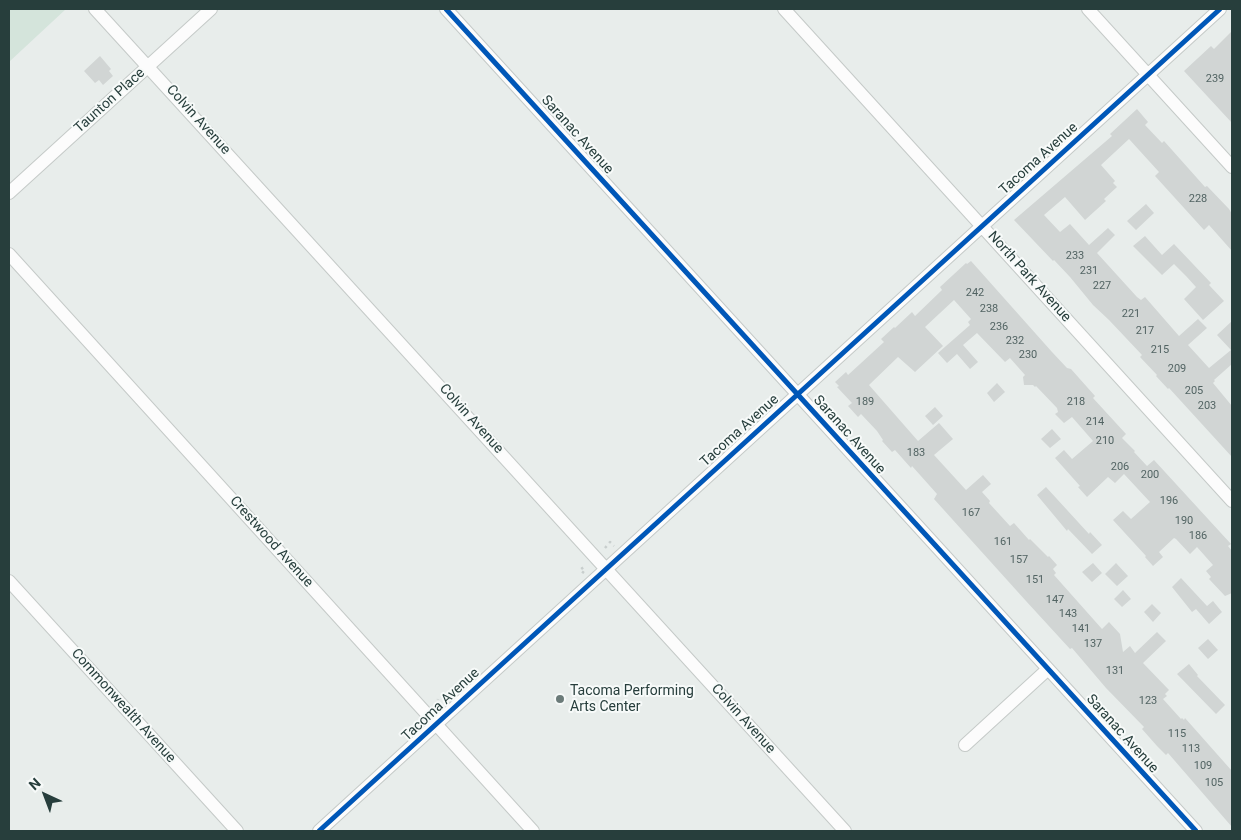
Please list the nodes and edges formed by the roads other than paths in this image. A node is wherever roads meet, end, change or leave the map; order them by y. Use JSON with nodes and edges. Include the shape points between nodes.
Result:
{"nodes":[{"id":1,"x":96,"y":9,"type":"edge"},
{"id":2,"x":211,"y":9,"type":"edge"},
{"id":3,"x":446,"y":9,"type":"edge"},
{"id":4,"x":784,"y":9,"type":"edge"},
{"id":5,"x":1088,"y":9,"type":"edge"},
{"id":6,"x":1220,"y":9,"type":"edge"},
{"id":7,"x":148,"y":66,"type":"junction"},
{"id":8,"x":1148,"y":75,"type":"junction"},
{"id":9,"x":1232,"y":167,"type":"edge"},
{"id":10,"x":9,"y":193,"type":"edge"},
{"id":11,"x":982,"y":226,"type":"junction"},
{"id":12,"x":9,"y":254,"type":"edge"},
{"id":13,"x":798,"y":394,"type":"junction"},
{"id":14,"x":1232,"y":501,"type":"edge"},
{"id":15,"x":606,"y":568,"type":"junction"},
{"id":16,"x":9,"y":581,"type":"edge"},
{"id":17,"x":1048,"y":669,"type":"junction"},
{"id":18,"x":436,"y":724,"type":"junction"},
{"id":19,"x":965,"y":745,"type":"dead end"},
{"id":20,"x":237,"y":831,"type":"edge"},
{"id":21,"x":320,"y":831,"type":"edge"},
{"id":22,"x":533,"y":831,"type":"edge"},
{"id":23,"x":845,"y":831,"type":"edge"},
{"id":24,"x":1196,"y":831,"type":"edge"}],
"edges":[{"from":1,"to":7,"type":"street","name":"Colvin Avenue"},
{"from":2,"to":7,"type":"street","name":"Taunton Place"},
{"from":3,"to":13,"type":"street","name":"Saranac Avenue"},
{"from":4,"to":11,"type":"street","name":"North Park Avenue"},
{"from":5,"to":8,"type":"street"},
{"from":6,"to":8,"type":"street","name":"Tacoma Avenue"},
{"from":7,"to":10,"type":"street","name":"Taunton Place"},
{"from":7,"to":15,"type":"street","name":"Colvin Avenue"},
{"from":8,"to":9,"type":"street"},
{"from":8,"to":11,"type":"street","name":"Tacoma Avenue"},
{"from":11,"to":13,"type":"street","name":"Tacoma Avenue"},
{"from":11,"to":14,"type":"street","name":"North Park Avenue"},
{"from":12,"to":18,"type":"street","name":"Crestwood Avenue"},
{"from":13,"to":15,"type":"street","name":"Tacoma Avenue"},
{"from":13,"to":17,"type":"street","name":"Saranac Avenue"},
{"from":15,"to":18,"type":"street","name":"Tacoma Avenue"},
{"from":15,"to":23,"type":"street","name":"Colvin Avenue"},
{"from":16,"to":20,"type":"street","name":"Commonwealth Avenue"},
{"from":17,"to":19,"type":"street"},
{"from":17,"to":24,"type":"street","name":"Saranac Avenue"},
{"from":18,"to":21,"type":"street","name":"Tacoma Avenue"},
{"from":18,"to":22,"type":"street","name":"Crestwood Avenue"}]}
